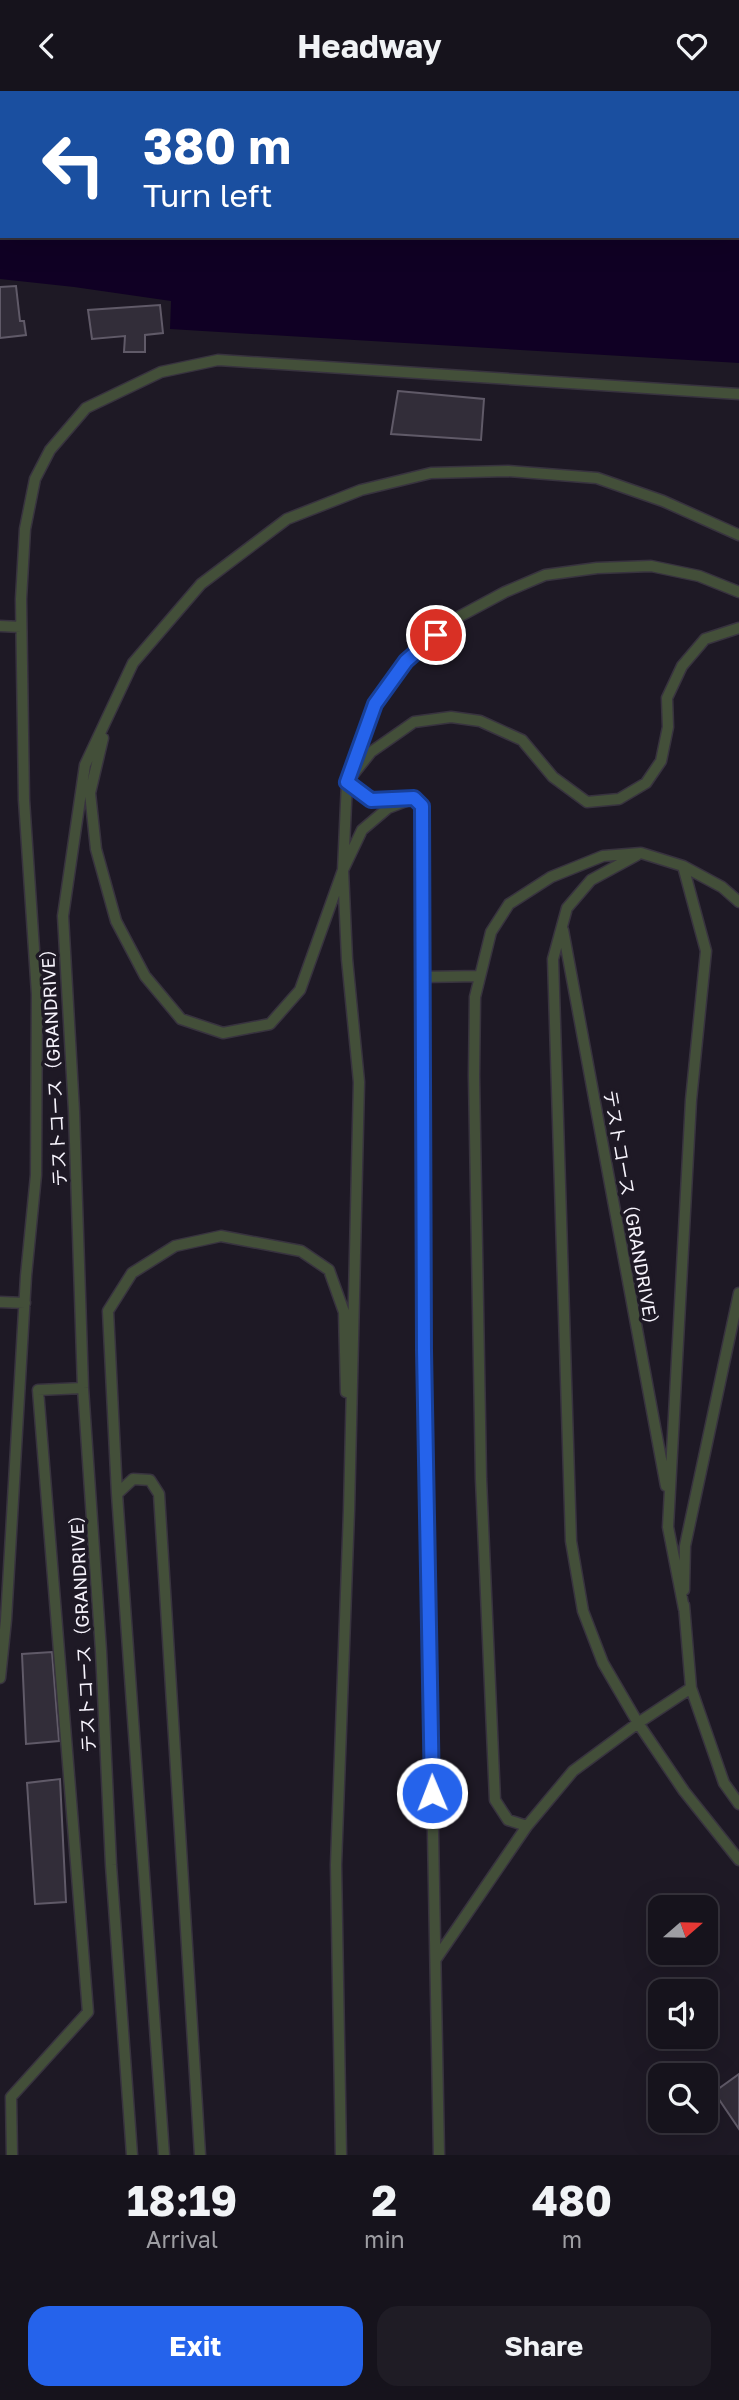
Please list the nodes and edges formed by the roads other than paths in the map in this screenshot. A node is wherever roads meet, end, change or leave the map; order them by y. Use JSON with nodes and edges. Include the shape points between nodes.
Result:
{"nodes":[{"id":1,"x":739,"y":394,"type":"edge"},
{"id":2,"x":739,"y":535,"type":"edge"},
{"id":3,"x":739,"y":592,"type":"edge"},
{"id":4,"x":0,"y":626,"type":"edge"},
{"id":5,"x":22,"y":627,"type":"junction"},
{"id":6,"x":739,"y":628,"type":"edge"},
{"id":7,"x":107,"y":717,"type":"junction"},
{"id":8,"x":347,"y":782,"type":"junction"},
{"id":9,"x":414,"y":798,"type":"junction"},
{"id":10,"x":641,"y":853,"type":"junction"},
{"id":11,"x":683,"y":866,"type":"junction"},
{"id":12,"x":343,"y":870,"type":"junction"},
{"id":13,"x":739,"y":902,"type":"edge"},
{"id":14,"x":562,"y":926,"type":"junction"},
{"id":15,"x":480,"y":976,"type":"junction"},
{"id":16,"x":422,"y":977,"type":"junction"},
{"id":17,"x":739,"y":1293,"type":"edge"},
{"id":18,"x":0,"y":1302,"type":"edge"},
{"id":19,"x":25,"y":1303,"type":"junction"},
{"id":20,"x":83,"y":1388,"type":"junction"},
{"id":21,"x":117,"y":1494,"type":"junction"},
{"id":22,"x":669,"y":1504,"type":"junction"},
{"id":23,"x":349,"y":1511,"type":"junction"},
{"id":24,"x":684,"y":1609,"type":"junction"},
{"id":25,"x":0,"y":1678,"type":"edge"},
{"id":26,"x":691,"y":1688,"type":"junction"},
{"id":27,"x":638,"y":1724,"type":"junction"},
{"id":28,"x":739,"y":1804,"type":"edge"},
{"id":29,"x":527,"y":1826,"type":"junction"},
{"id":30,"x":739,"y":1860,"type":"edge"},
{"id":31,"x":435,"y":1960,"type":"junction"},
{"id":32,"x":12,"y":2155,"type":"edge"},
{"id":33,"x":132,"y":2155,"type":"edge"},
{"id":34,"x":164,"y":2155,"type":"edge"},
{"id":35,"x":200,"y":2155,"type":"edge"},
{"id":36,"x":341,"y":2155,"type":"edge"},
{"id":37,"x":439,"y":2155,"type":"edge"}],
"edges":[{"from":1,"to":5,"type":"lane","via":[[218,360],[161,372],[86,408],[50,450],[35,479],[25,529]]},
{"from":2,"to":7,"type":"lane","name":"テストコース（GRANDRIVE）","via":[[597,478],[508,471],[431,473],[361,490],[287,519],[201,584],[133,663]]},
{"from":3,"to":8,"type":"lane","via":[[699,576],[651,566],[545,575],[505,592],[451,621],[406,661],[375,704]]},
{"from":4,"to":5,"type":"lane"},
{"from":5,"to":19,"type":"lane","via":[[24,800],[37,994],[36,1175]]},
{"from":6,"to":8,"type":"lane","via":[[705,639],[682,666],[667,698],[668,727],[661,761],[646,783],[619,799],[587,802],[553,777],[522,740],[480,721],[451,717],[414,722],[371,752]]},
{"from":7,"to":12,"type":"lane","via":[[90,793],[96,849],[116,922],[145,976],[181,1019],[223,1033],[270,1024],[300,991]]},
{"from":7,"to":20,"type":"lane","name":"テストコース（GRANDRIVE）","via":[[85,765],[63,916]]},
{"from":8,"to":9,"type":"lane","via":[[371,800]]},
{"from":8,"to":12,"type":"lane"},
{"from":9,"to":12,"type":"lane","via":[[388,808],[362,830]]},
{"from":9,"to":16,"type":"lane","via":[[422,806]]},
{"from":10,"to":11,"type":"lane"},
{"from":10,"to":14,"type":"lane","via":[[591,880],[567,908]]},
{"from":10,"to":15,"type":"lane","via":[[603,856],[551,877],[509,904],[491,932]]},
{"from":11,"to":13,"type":"lane"},
{"from":11,"to":22,"type":"lane","via":[[706,951],[691,1100]]},
{"from":12,"to":23,"type":"lane","via":[[359,1082]]},
{"from":14,"to":22,"type":"lane","name":"テストコース（GRANDRIVE）"},
{"from":14,"to":27,"type":"lane","via":[[553,959],[571,1541],[583,1611],[603,1663]]},
{"from":15,"to":16,"type":"lane"},
{"from":15,"to":29,"type":"lane","via":[[475,997],[474,1076],[481,1479],[495,1800],[508,1820]]},
{"from":16,"to":31,"type":"lane"},
{"from":17,"to":24,"type":"lane","via":[[685,1546]]},
{"from":18,"to":19,"type":"lane"},
{"from":19,"to":25,"type":"lane"},
{"from":20,"to":32,"type":"lane","via":[[38,1389],[88,2012],[11,2097]]},
{"from":20,"to":33,"type":"lane","name":"テストコース（GRANDRIVE）"},
{"from":21,"to":23,"type":"lane","via":[[108,1311],[132,1273],[175,1246],[221,1236],[301,1251],[329,1270],[344,1312]]},
{"from":21,"to":34,"type":"lane"},
{"from":21,"to":35,"type":"lane","via":[[133,1479],[150,1480],[159,1494]]},
{"from":22,"to":24,"type":"lane","via":[[668,1527]]},
{"from":23,"to":36,"type":"lane","via":[[336,1865]]},
{"from":24,"to":26,"type":"lane"},
{"from":26,"to":27,"type":"lane"},
{"from":26,"to":28,"type":"lane","via":[[724,1783]]},
{"from":27,"to":29,"type":"lane","via":[[573,1771]]},
{"from":27,"to":30,"type":"lane"},
{"from":29,"to":31,"type":"lane"},
{"from":31,"to":37,"type":"lane"}]}
